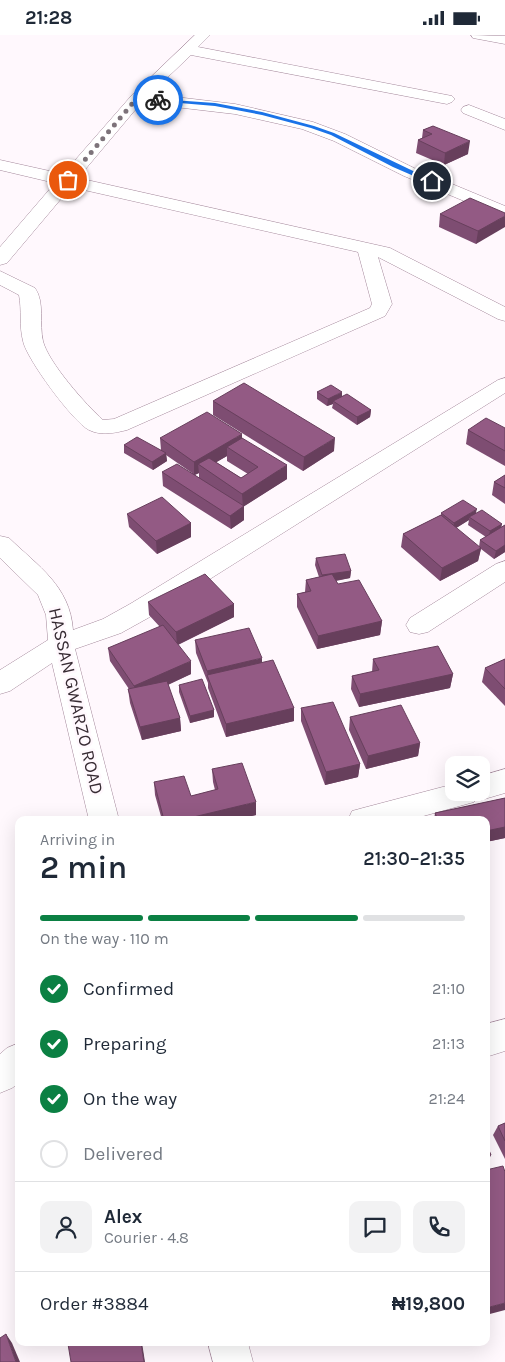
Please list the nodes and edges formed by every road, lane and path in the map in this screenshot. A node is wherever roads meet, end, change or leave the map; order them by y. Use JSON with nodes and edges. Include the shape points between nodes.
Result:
{"nodes":[{"id":1,"x":203,"y":35,"type":"edge"},
{"id":2,"x":478,"y":35,"type":"edge"},
{"id":3,"x":505,"y":40,"type":"edge"},
{"id":4,"x":189,"y":50,"type":"junction"},
{"id":5,"x":137,"y":98,"type":"junction"},
{"id":6,"x":447,"y":99,"type":"dead end"},
{"id":7,"x":469,"y":110,"type":"dead end"},
{"id":8,"x":505,"y":125,"type":"edge"},
{"id":9,"x":0,"y":165,"type":"edge"},
{"id":10,"x":68,"y":180,"type":"junction"},
{"id":11,"x":505,"y":213,"type":"edge"},
{"id":12,"x":366,"y":248,"type":"junction"},
{"id":13,"x":0,"y":259,"type":"edge"},
{"id":14,"x":0,"y":277,"type":"edge"},
{"id":15,"x":505,"y":315,"type":"edge"},
{"id":16,"x":505,"y":384,"type":"edge"},
{"id":17,"x":0,"y":544,"type":"edge"},
{"id":18,"x":505,"y":570,"type":"edge"},
{"id":19,"x":419,"y":625,"type":"dead end"},
{"id":20,"x":60,"y":644,"type":"junction"},
{"id":21,"x":0,"y":684,"type":"edge"},
{"id":22,"x":505,"y":781,"type":"edge"},
{"id":23,"x":490,"y":785,"type":"edge"},
{"id":24,"x":445,"y":798,"type":"edge"},
{"id":25,"x":103,"y":816,"type":"edge"},
{"id":26,"x":378,"y":816,"type":"edge"},
{"id":27,"x":505,"y":1035,"type":"edge"},
{"id":28,"x":490,"y":1040,"type":"edge"},
{"id":29,"x":15,"y":1063,"type":"edge"},
{"id":30,"x":0,"y":1076,"type":"edge"},
{"id":31,"x":229,"y":1346,"type":"edge"},
{"id":32,"x":232,"y":1362,"type":"edge"}],
"edges":[{"from":1,"to":4,"type":"street"},
{"from":2,"to":3,"type":"street"},
{"from":4,"to":5,"type":"street"},
{"from":4,"to":6,"type":"street"},
{"from":5,"to":10,"type":"street"},
{"from":5,"to":11,"type":"street","via":[[215,105],[313,127]]},
{"from":7,"to":8,"type":"street"},
{"from":9,"to":10,"type":"street"},
{"from":10,"to":12,"type":"street"},
{"from":10,"to":13,"type":"street"},
{"from":12,"to":14,"type":"street","via":[[382,304],[378,312],[120,425],[106,427],[96,424],[58,384],[33,343],[28,292]]},
{"from":12,"to":15,"type":"street","via":[[388,254]]},
{"from":16,"to":20,"type":"street","via":[[139,611],[112,626]]},
{"from":17,"to":20,"type":"street","name":"HASSAN GWARZO ROAD","via":[[49,591],[59,615]]},
{"from":18,"to":19,"type":"street"},
{"from":20,"to":21,"type":"street"},
{"from":20,"to":25,"type":"street","name":"HASSAN GWARZO ROAD"},
{"from":22,"to":23,"type":"street"},
{"from":24,"to":26,"type":"street"},
{"from":27,"to":28,"type":"street"},
{"from":29,"to":30,"type":"street"},
{"from":31,"to":32,"type":"street"}]}
